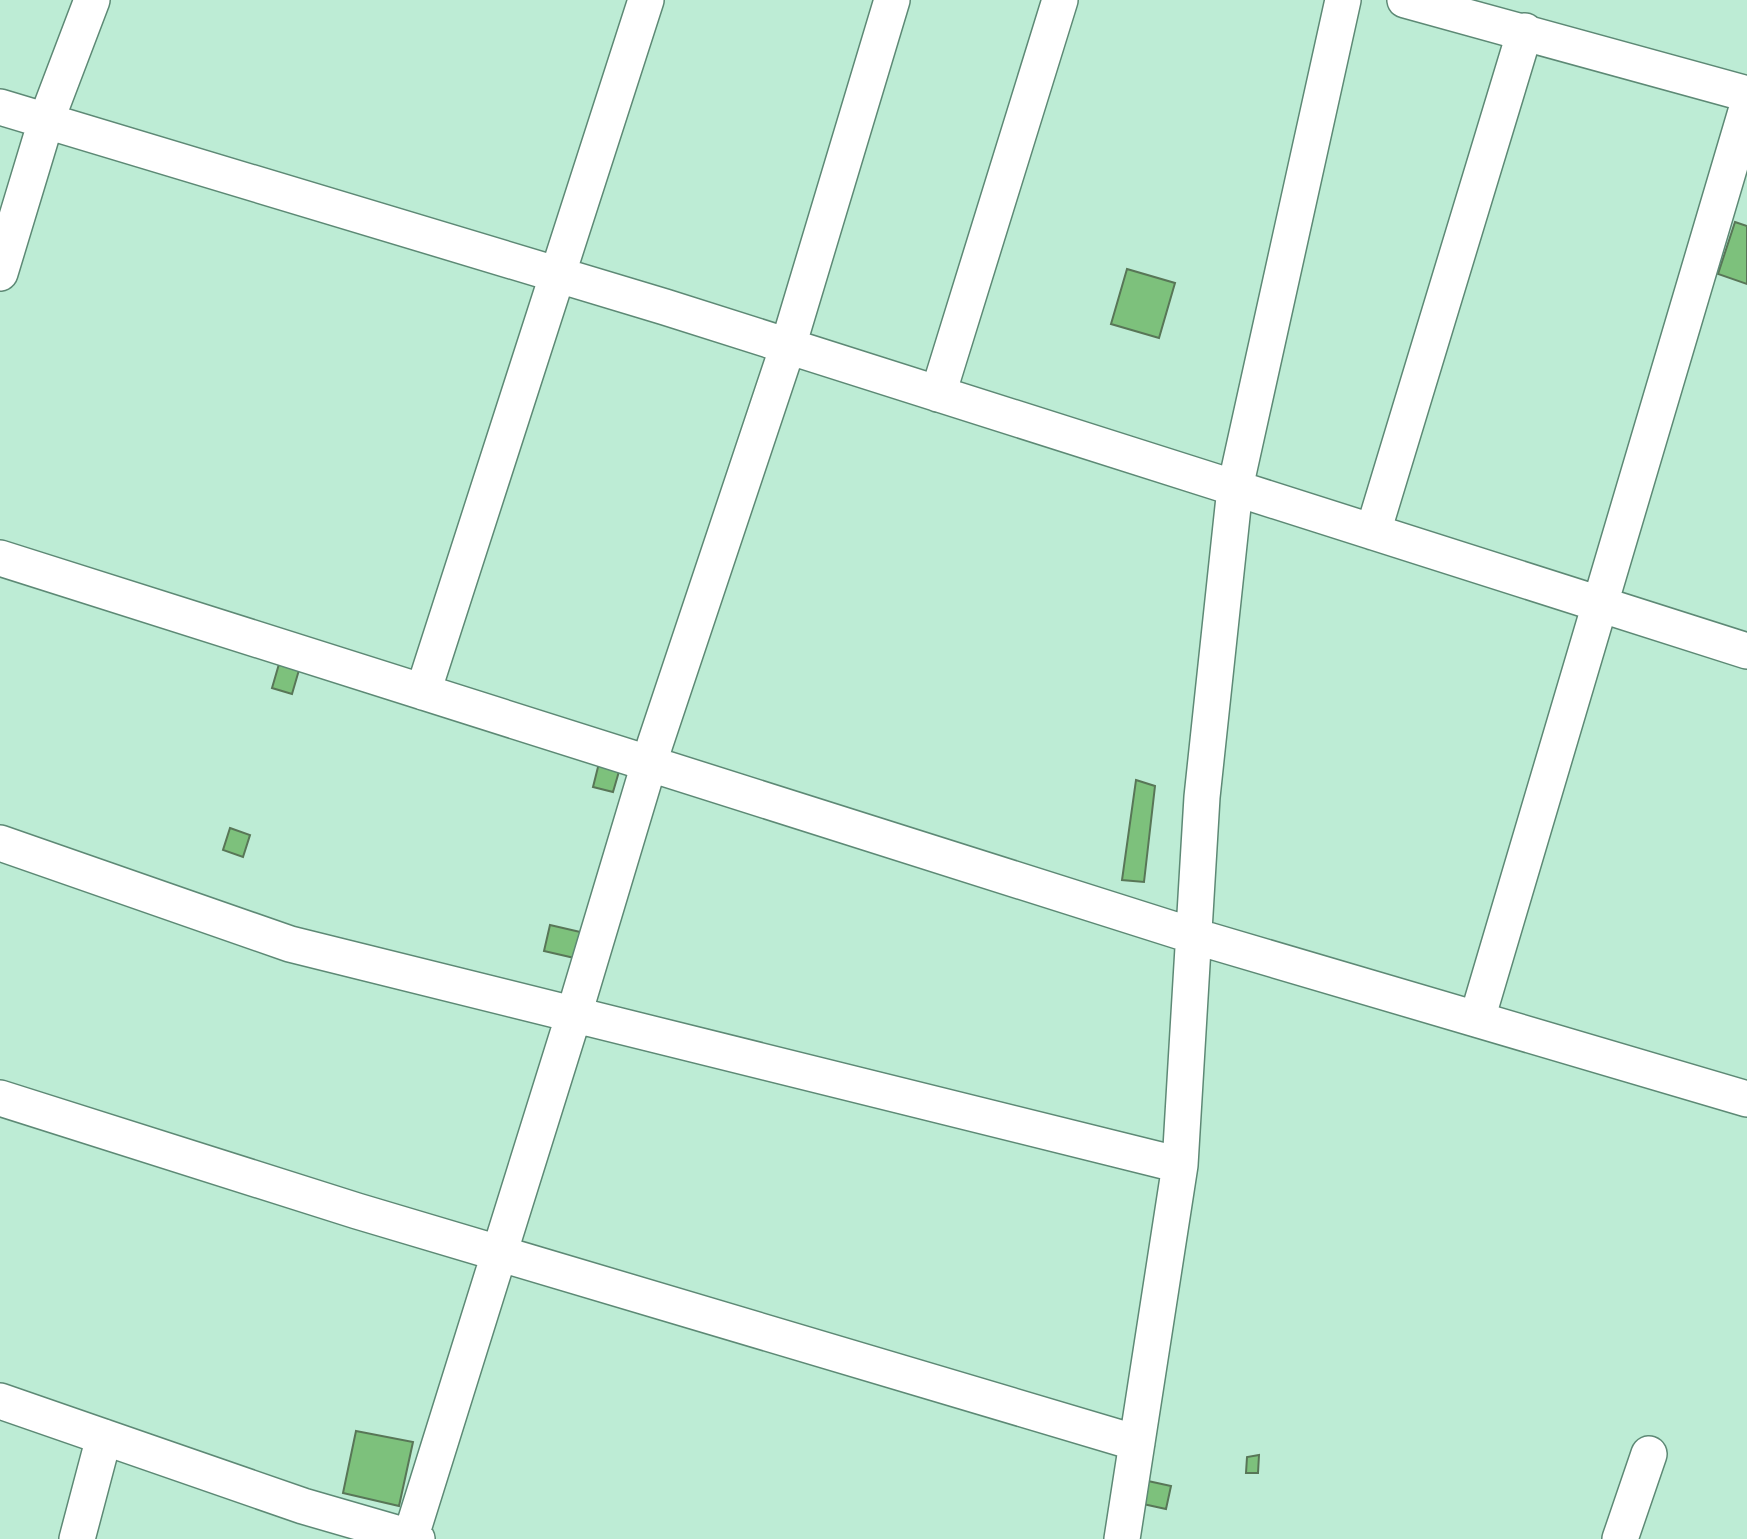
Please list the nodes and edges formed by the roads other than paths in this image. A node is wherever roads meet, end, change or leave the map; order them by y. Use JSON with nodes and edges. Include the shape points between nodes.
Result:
{"nodes":[{"id":1,"x":92,"y":0,"type":"edge"},
{"id":2,"x":646,"y":0,"type":"edge"},
{"id":3,"x":892,"y":0,"type":"edge"},
{"id":4,"x":1060,"y":0,"type":"edge"},
{"id":5,"x":1343,"y":0,"type":"edge"},
{"id":6,"x":1405,"y":0,"type":"edge"},
{"id":7,"x":1525,"y":31,"type":"junction"},
{"id":8,"x":1747,"y":94,"type":"edge"},
{"id":9,"x":0,"y":107,"type":"edge"},
{"id":10,"x":1747,"y":108,"type":"edge"},
{"id":11,"x":46,"y":121,"type":"junction"},
{"id":12,"x":0,"y":273,"type":"edge"},
{"id":13,"x":556,"y":274,"type":"junction"},
{"id":14,"x":788,"y":346,"type":"junction"},
{"id":15,"x":938,"y":394,"type":"junction"},
{"id":16,"x":1235,"y":488,"type":"junction"},
{"id":17,"x":1373,"y":532,"type":"junction"},
{"id":18,"x":0,"y":558,"type":"edge"},
{"id":19,"x":1599,"y":603,"type":"junction"},
{"id":20,"x":1747,"y":651,"type":"edge"},
{"id":21,"x":423,"y":692,"type":"junction"},
{"id":22,"x":649,"y":764,"type":"junction"},
{"id":23,"x":0,"y":843,"type":"edge"},
{"id":24,"x":1194,"y":936,"type":"junction"},
{"id":25,"x":574,"y":1014,"type":"junction"},
{"id":26,"x":1477,"y":1019,"type":"junction"},
{"id":27,"x":0,"y":1098,"type":"edge"},
{"id":28,"x":1747,"y":1099,"type":"edge"},
{"id":29,"x":1180,"y":1164,"type":"junction"},
{"id":30,"x":501,"y":1253,"type":"junction"},
{"id":31,"x":0,"y":1401,"type":"edge"},
{"id":32,"x":103,"y":1437,"type":"junction"},
{"id":33,"x":1137,"y":1443,"type":"junction"},
{"id":34,"x":1649,"y":1454,"type":"dead end"},
{"id":35,"x":413,"y":1538,"type":"edge"},
{"id":36,"x":76,"y":1539,"type":"edge"},
{"id":37,"x":1122,"y":1539,"type":"edge"},
{"id":38,"x":1620,"y":1539,"type":"edge"}],
"edges":[{"from":1,"to":11,"type":"street"},
{"from":2,"to":13,"type":"street"},
{"from":3,"to":14,"type":"street"},
{"from":4,"to":15,"type":"street"},
{"from":5,"to":16,"type":"street"},
{"from":6,"to":7,"type":"street"},
{"from":7,"to":8,"type":"street"},
{"from":7,"to":17,"type":"street"},
{"from":9,"to":11,"type":"street"},
{"from":10,"to":19,"type":"street"},
{"from":11,"to":12,"type":"street"},
{"from":11,"to":13,"type":"street"},
{"from":13,"to":14,"type":"street"},
{"from":13,"to":21,"type":"street"},
{"from":14,"to":15,"type":"street"},
{"from":14,"to":22,"type":"street"},
{"from":15,"to":16,"type":"street"},
{"from":16,"to":17,"type":"street"},
{"from":16,"to":24,"type":"street","via":[[1202,797]]},
{"from":17,"to":19,"type":"street"},
{"from":18,"to":21,"type":"street"},
{"from":19,"to":20,"type":"street"},
{"from":19,"to":26,"type":"street"},
{"from":21,"to":22,"type":"street"},
{"from":22,"to":24,"type":"street"},
{"from":22,"to":25,"type":"street"},
{"from":23,"to":25,"type":"street","via":[[290,944]]},
{"from":24,"to":26,"type":"street"},
{"from":24,"to":29,"type":"street"},
{"from":25,"to":29,"type":"street"},
{"from":25,"to":30,"type":"street"},
{"from":26,"to":28,"type":"street"},
{"from":27,"to":30,"type":"street"},
{"from":29,"to":33,"type":"street"},
{"from":30,"to":33,"type":"street"},
{"from":30,"to":35,"type":"street"},
{"from":31,"to":32,"type":"street"},
{"from":32,"to":35,"type":"street","via":[[303,1506]]},
{"from":32,"to":36,"type":"street"},
{"from":33,"to":37,"type":"street"},
{"from":34,"to":38,"type":"street"}]}
